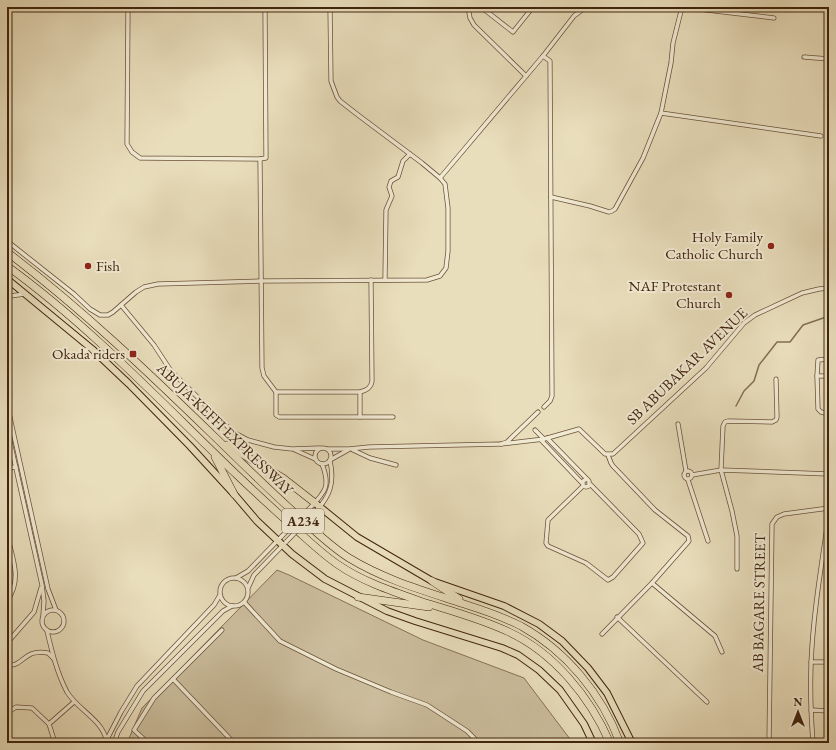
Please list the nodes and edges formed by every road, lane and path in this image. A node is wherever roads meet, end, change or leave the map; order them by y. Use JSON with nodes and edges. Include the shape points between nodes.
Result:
{"nodes":[{"id":1,"x":128,"y":7,"type":"edge"},
{"id":2,"x":265,"y":7,"type":"edge"},
{"id":3,"x":330,"y":7,"type":"edge"},
{"id":4,"x":468,"y":7,"type":"edge"},
{"id":5,"x":481,"y":7,"type":"edge"},
{"id":6,"x":586,"y":7,"type":"edge"},
{"id":7,"x":682,"y":7,"type":"edge"},
{"id":8,"x":530,"y":8,"type":"edge"},
{"id":9,"x":774,"y":18,"type":"dead end"},
{"id":10,"x":544,"y":56,"type":"junction"},
{"id":11,"x":804,"y":57,"type":"dead end"},
{"id":12,"x":829,"y":59,"type":"edge"},
{"id":13,"x":526,"y":76,"type":"junction"},
{"id":14,"x":662,"y":113,"type":"junction"},
{"id":15,"x":821,"y":136,"type":"dead end"},
{"id":16,"x":410,"y":154,"type":"junction"},
{"id":17,"x":260,"y":159,"type":"junction"},
{"id":18,"x":440,"y":178,"type":"junction"},
{"id":19,"x":551,"y":197,"type":"junction"},
{"id":20,"x":7,"y":241,"type":"edge"},
{"id":21,"x":7,"y":252,"type":"edge"},
{"id":22,"x":7,"y":266,"type":"edge"},
{"id":23,"x":385,"y":279,"type":"junction"},
{"id":24,"x":7,"y":280,"type":"edge"},
{"id":25,"x":371,"y":280,"type":"junction"},
{"id":26,"x":261,"y":281,"type":"junction"},
{"id":27,"x":829,"y":288,"type":"edge"},
{"id":28,"x":25,"y":294,"type":"junction"},
{"id":29,"x":7,"y":298,"type":"edge"},
{"id":30,"x":121,"y":305,"type":"junction"},
{"id":31,"x":90,"y":347,"type":"junction"},
{"id":32,"x":75,"y":358,"type":"dead end"},
{"id":33,"x":829,"y":359,"type":"edge"},
{"id":34,"x":817,"y":376,"type":"junction"},
{"id":35,"x":829,"y":376,"type":"edge"},
{"id":36,"x":776,"y":379,"type":"dead end"},
{"id":37,"x":276,"y":392,"type":"junction"},
{"id":38,"x":360,"y":392,"type":"junction"},
{"id":39,"x":7,"y":404,"type":"edge"},
{"id":40,"x":544,"y":407,"type":"dead end"},
{"id":41,"x":538,"y":412,"type":"dead end"},
{"id":42,"x":829,"y":414,"type":"edge"},
{"id":43,"x":360,"y":417,"type":"junction"},
{"id":44,"x":393,"y":418,"type":"dead end"},
{"id":45,"x":678,"y":424,"type":"dead end"},
{"id":46,"x":7,"y":428,"type":"edge"},
{"id":47,"x":535,"y":430,"type":"dead end"},
{"id":48,"x":216,"y":438,"type":"junction"},
{"id":49,"x":544,"y":439,"type":"junction"},
{"id":50,"x":501,"y":444,"type":"junction"},
{"id":51,"x":320,"y":448,"type":"junction"},
{"id":52,"x":292,"y":449,"type":"junction"},
{"id":53,"x":328,"y":449,"type":"junction"},
{"id":54,"x":351,"y":449,"type":"junction"},
{"id":55,"x":212,"y":451,"type":"junction"},
{"id":56,"x":611,"y":455,"type":"junction"},
{"id":57,"x":316,"y":459,"type":"junction"},
{"id":58,"x":330,"y":460,"type":"junction"},
{"id":59,"x":322,"y":464,"type":"junction"},
{"id":60,"x":396,"y":465,"type":"dead end"},
{"id":61,"x":16,"y":467,"type":"junction"},
{"id":62,"x":7,"y":468,"type":"edge"},
{"id":63,"x":721,"y":470,"type":"junction"},
{"id":64,"x":686,"y":471,"type":"junction"},
{"id":65,"x":829,"y":474,"type":"edge"},
{"id":66,"x":692,"y":475,"type":"junction"},
{"id":67,"x":586,"y":479,"type":"junction"},
{"id":68,"x":688,"y":480,"type":"junction"},
{"id":69,"x":583,"y":484,"type":"junction"},
{"id":70,"x":590,"y":484,"type":"junction"},
{"id":71,"x":234,"y":494,"type":"junction"},
{"id":72,"x":317,"y":505,"type":"junction"},
{"id":73,"x":829,"y":508,"type":"edge"},
{"id":74,"x":829,"y":512,"type":"edge"},
{"id":75,"x":7,"y":534,"type":"edge"},
{"id":76,"x":708,"y":541,"type":"dead end"},
{"id":77,"x":282,"y":543,"type":"junction"},
{"id":78,"x":737,"y":569,"type":"dead end"},
{"id":79,"x":236,"y":578,"type":"junction"},
{"id":80,"x":432,"y":581,"type":"junction"},
{"id":81,"x":652,"y":583,"type":"junction"},
{"id":82,"x":42,"y":586,"type":"junction"},
{"id":83,"x":248,"y":588,"type":"junction"},
{"id":84,"x":220,"y":594,"type":"junction"},
{"id":85,"x":358,"y":597,"type":"junction"},
{"id":86,"x":7,"y":601,"type":"edge"},
{"id":87,"x":244,"y":602,"type":"junction"},
{"id":88,"x":465,"y":604,"type":"junction"},
{"id":89,"x":232,"y":606,"type":"junction"},
{"id":90,"x":56,"y":610,"type":"junction"},
{"id":91,"x":449,"y":610,"type":"junction"},
{"id":92,"x":43,"y":615,"type":"junction"},
{"id":93,"x":617,"y":617,"type":"junction"},
{"id":94,"x":222,"y":630,"type":"dead end"},
{"id":95,"x":47,"y":631,"type":"junction"},
{"id":96,"x":602,"y":634,"type":"dead end"},
{"id":97,"x":7,"y":643,"type":"edge"},
{"id":98,"x":722,"y":652,"type":"dead end"},
{"id":99,"x":53,"y":659,"type":"junction"},
{"id":100,"x":811,"y":662,"type":"junction"},
{"id":101,"x":829,"y":662,"type":"edge"},
{"id":102,"x":7,"y":665,"type":"edge"},
{"id":103,"x":173,"y":679,"type":"junction"},
{"id":104,"x":74,"y":702,"type":"junction"},
{"id":105,"x":707,"y":702,"type":"dead end"},
{"id":106,"x":811,"y":710,"type":"junction"},
{"id":107,"x":829,"y":711,"type":"edge"},
{"id":108,"x":7,"y":713,"type":"edge"},
{"id":109,"x":49,"y":724,"type":"junction"},
{"id":110,"x":105,"y":741,"type":"edge"},
{"id":111,"x":55,"y":743,"type":"edge"},
{"id":112,"x":114,"y":743,"type":"edge"},
{"id":113,"x":148,"y":743,"type":"edge"},
{"id":114,"x":234,"y":743,"type":"edge"},
{"id":115,"x":479,"y":743,"type":"edge"},
{"id":116,"x":593,"y":743,"type":"edge"},
{"id":117,"x":610,"y":743,"type":"edge"},
{"id":118,"x":620,"y":743,"type":"edge"},
{"id":119,"x":632,"y":743,"type":"edge"},
{"id":120,"x":769,"y":743,"type":"edge"},
{"id":121,"x":813,"y":743,"type":"edge"}],
"edges":[{"from":1,"to":17,"type":"street","via":[[127,144],[132,152],[140,158]]},
{"from":2,"to":17,"type":"street","via":[[266,158]]},
{"from":3,"to":16,"type":"street","via":[[331,81],[337,97]]},
{"from":4,"to":13,"type":"street","via":[[474,25]]},
{"from":5,"to":8,"type":"street","via":[[513,32]]},
{"from":6,"to":10,"type":"street","via":[[574,16]]},
{"from":7,"to":9,"type":"street"},
{"from":7,"to":14,"type":"street","via":[[673,43]]},
{"from":10,"to":13,"type":"street"},
{"from":10,"to":19,"type":"street","via":[[550,62]]},
{"from":11,"to":12,"type":"street"},
{"from":13,"to":18,"type":"street"},
{"from":14,"to":15,"type":"street"},
{"from":14,"to":19,"type":"street","via":[[643,158],[613,211]]},
{"from":16,"to":18,"type":"street"},
{"from":16,"to":23,"type":"street","via":[[403,161],[398,177],[391,181],[389,187],[392,196],[386,210]]},
{"from":17,"to":26,"type":"street"},
{"from":18,"to":23,"type":"street","via":[[446,188],[448,208],[446,268],[437,278],[427,280]]},
{"from":19,"to":40,"type":"street","via":[[552,396]]},
{"from":20,"to":30,"type":"street","via":[[94,312],[100,315],[108,314]]},
{"from":21,"to":48,"type":"highway","name":"ABUJA-KEFFI EXPRESSWAY","number":"A234","via":[[101,329]]},
{"from":22,"to":55,"type":"highway","name":"ABUJA-KEFFI EXPRESSWAY","number":"A234","via":[[94,337]]},
{"from":23,"to":25,"type":"street"},
{"from":24,"to":28,"type":"highway"},
{"from":25,"to":26,"type":"street"},
{"from":25,"to":38,"type":"street","via":[[372,380],[368,389]]},
{"from":26,"to":30,"type":"street","via":[[152,285],[136,292]]},
{"from":26,"to":37,"type":"street","via":[[262,372]]},
{"from":27,"to":56,"type":"street","name":"SB ABUBAKAR AVENUE","via":[[802,293],[744,323],[706,368]]},
{"from":28,"to":29,"type":"street"},
{"from":28,"to":31,"type":"highway"},
{"from":30,"to":52,"type":"street","via":[[154,345],[171,371],[233,432],[254,442]]},
{"from":31,"to":32,"type":"street"},
{"from":31,"to":71,"type":"highway","via":[[179,434]]},
{"from":33,"to":34,"type":"street","via":[[818,360]]},
{"from":34,"to":35,"type":"street"},
{"from":34,"to":42,"type":"street","via":[[818,409]]},
{"from":36,"to":63,"type":"street","via":[[776,420],[735,420],[725,422],[722,426]]},
{"from":37,"to":38,"type":"street"},
{"from":37,"to":43,"type":"street","via":[[275,411],[279,417]]},
{"from":38,"to":43,"type":"street"},
{"from":39,"to":90,"type":"street","via":[[48,590]]},
{"from":41,"to":50,"type":"street","via":[[507,442]]},
{"from":43,"to":44,"type":"street"},
{"from":45,"to":64,"type":"street"},
{"from":46,"to":61,"type":"street"},
{"from":47,"to":49,"type":"street"},
{"from":48,"to":72,"type":"highway","via":[[283,478]]},
{"from":48,"to":88,"type":"highway","name":"ABUJA-KEFFI EXPRESSWAY","number":"A234","via":[[264,486],[334,548],[382,575]]},
{"from":49,"to":50,"type":"street"},
{"from":49,"to":56,"type":"street","via":[[579,429],[605,454]]},
{"from":49,"to":67,"type":"street","via":[[554,444]]},
{"from":49,"to":69,"type":"street","via":[[549,448]]},
{"from":50,"to":54,"type":"street"},
{"from":51,"to":52,"type":"street"},
{"from":51,"to":53,"type":"street"},
{"from":51,"to":57,"type":"street","via":[[315,453]]},
{"from":52,"to":57,"type":"street"},
{"from":53,"to":54,"type":"street"},
{"from":53,"to":58,"type":"street"},
{"from":54,"to":58,"type":"street"},
{"from":54,"to":60,"type":"street","via":[[370,458]]},
{"from":55,"to":71,"type":"highway"},
{"from":55,"to":91,"type":"highway","name":"ABUJA-KEFFI EXPRESSWAY","number":"A234","via":[[280,516],[337,564],[386,589]]},
{"from":56,"to":81,"type":"street","via":[[613,466],[646,500],[690,538]]},
{"from":57,"to":59,"type":"street"},
{"from":58,"to":59,"type":"street"},
{"from":58,"to":72,"type":"street","via":[[330,489],[327,498]]},
{"from":59,"to":72,"type":"street","via":[[326,474],[326,488]]},
{"from":61,"to":62,"type":"street"},
{"from":61,"to":82,"type":"street"},
{"from":63,"to":65,"type":"street"},
{"from":63,"to":66,"type":"street"},
{"from":63,"to":78,"type":"street","via":[[737,536]]},
{"from":64,"to":66,"type":"street"},
{"from":64,"to":68,"type":"street","via":[[684,476]]},
{"from":66,"to":68,"type":"street"},
{"from":67,"to":69,"type":"street"},
{"from":67,"to":70,"type":"street"},
{"from":68,"to":76,"type":"street"},
{"from":69,"to":70,"type":"street","via":[[588,487]]},
{"from":69,"to":70,"type":"street","via":[[548,520],[546,542],[548,546],[586,563],[608,580],[643,543],[638,534]]},
{"from":71,"to":77,"type":"highway","via":[[257,521]]},
{"from":72,"to":77,"type":"street","bridge":true,"via":[[314,513]]},
{"from":72,"to":77,"type":"street","bridge":true,"via":[[309,509],[282,536]]},
{"from":72,"to":80,"type":"highway","via":[[357,537]]},
{"from":73,"to":120,"type":"street","name":"AB BAGARE STREET","via":[[784,514],[777,517],[772,524]]},
{"from":74,"to":100,"type":"street","via":[[815,606]]},
{"from":75,"to":86,"type":"street","via":[[16,578],[14,590]]},
{"from":77,"to":79,"type":"street"},
{"from":77,"to":83,"type":"street","via":[[254,575]]},
{"from":77,"to":85,"type":"highway","via":[[325,579]]},
{"from":79,"to":83,"type":"street","via":[[244,581]]},
{"from":79,"to":84,"type":"street","via":[[224,582]]},
{"from":80,"to":88,"type":"highway"},
{"from":80,"to":119,"type":"highway","via":[[504,606],[539,624],[562,641],[607,693]]},
{"from":81,"to":93,"type":"street"},
{"from":81,"to":98,"type":"street","via":[[715,636]]},
{"from":82,"to":92,"type":"street"},
{"from":82,"to":97,"type":"street","via":[[34,612]]},
{"from":83,"to":87,"type":"street"},
{"from":84,"to":89,"type":"street","via":[[225,602]]},
{"from":84,"to":110,"type":"street","via":[[214,605],[137,686]]},
{"from":85,"to":91,"type":"highway"},
{"from":85,"to":116,"type":"highway","via":[[387,611],[518,655],[560,690],[584,724]]},
{"from":87,"to":89,"type":"street"},
{"from":87,"to":115,"type":"street","via":[[280,641],[336,669],[427,705],[467,731]]},
{"from":88,"to":118,"type":"highway","name":"ABUJA-KEFFI EXPRESSWAY","number":"A234","via":[[520,626],[540,638],[578,671],[612,724]]},
{"from":89,"to":112,"type":"street","via":[[223,611],[143,691]]},
{"from":90,"to":92,"type":"street","via":[[48,610]]},
{"from":90,"to":95,"type":"street","via":[[64,617],[63,625],[54,632]]},
{"from":91,"to":117,"type":"highway","name":"ABUJA-KEFFI EXPRESSWAY","number":"A234","via":[[510,632],[547,657],[582,694]]},
{"from":92,"to":95,"type":"street","via":[[41,622]]},
{"from":93,"to":96,"type":"street"},
{"from":93,"to":105,"type":"street"},
{"from":94,"to":103,"type":"street"},
{"from":95,"to":99,"type":"street"},
{"from":99,"to":102,"type":"street","via":[[48,653],[36,653],[14,665]]},
{"from":99,"to":104,"type":"street"},
{"from":100,"to":101,"type":"street"},
{"from":100,"to":106,"type":"street"},
{"from":103,"to":113,"type":"street","via":[[154,698],[134,730]]},
{"from":103,"to":114,"type":"street"},
{"from":104,"to":109,"type":"street"},
{"from":104,"to":110,"type":"street","via":[[101,727]]},
{"from":106,"to":107,"type":"street"},
{"from":106,"to":121,"type":"street"},
{"from":108,"to":109,"type":"street","via":[[16,707],[32,708]]},
{"from":109,"to":111,"type":"street"}]}
